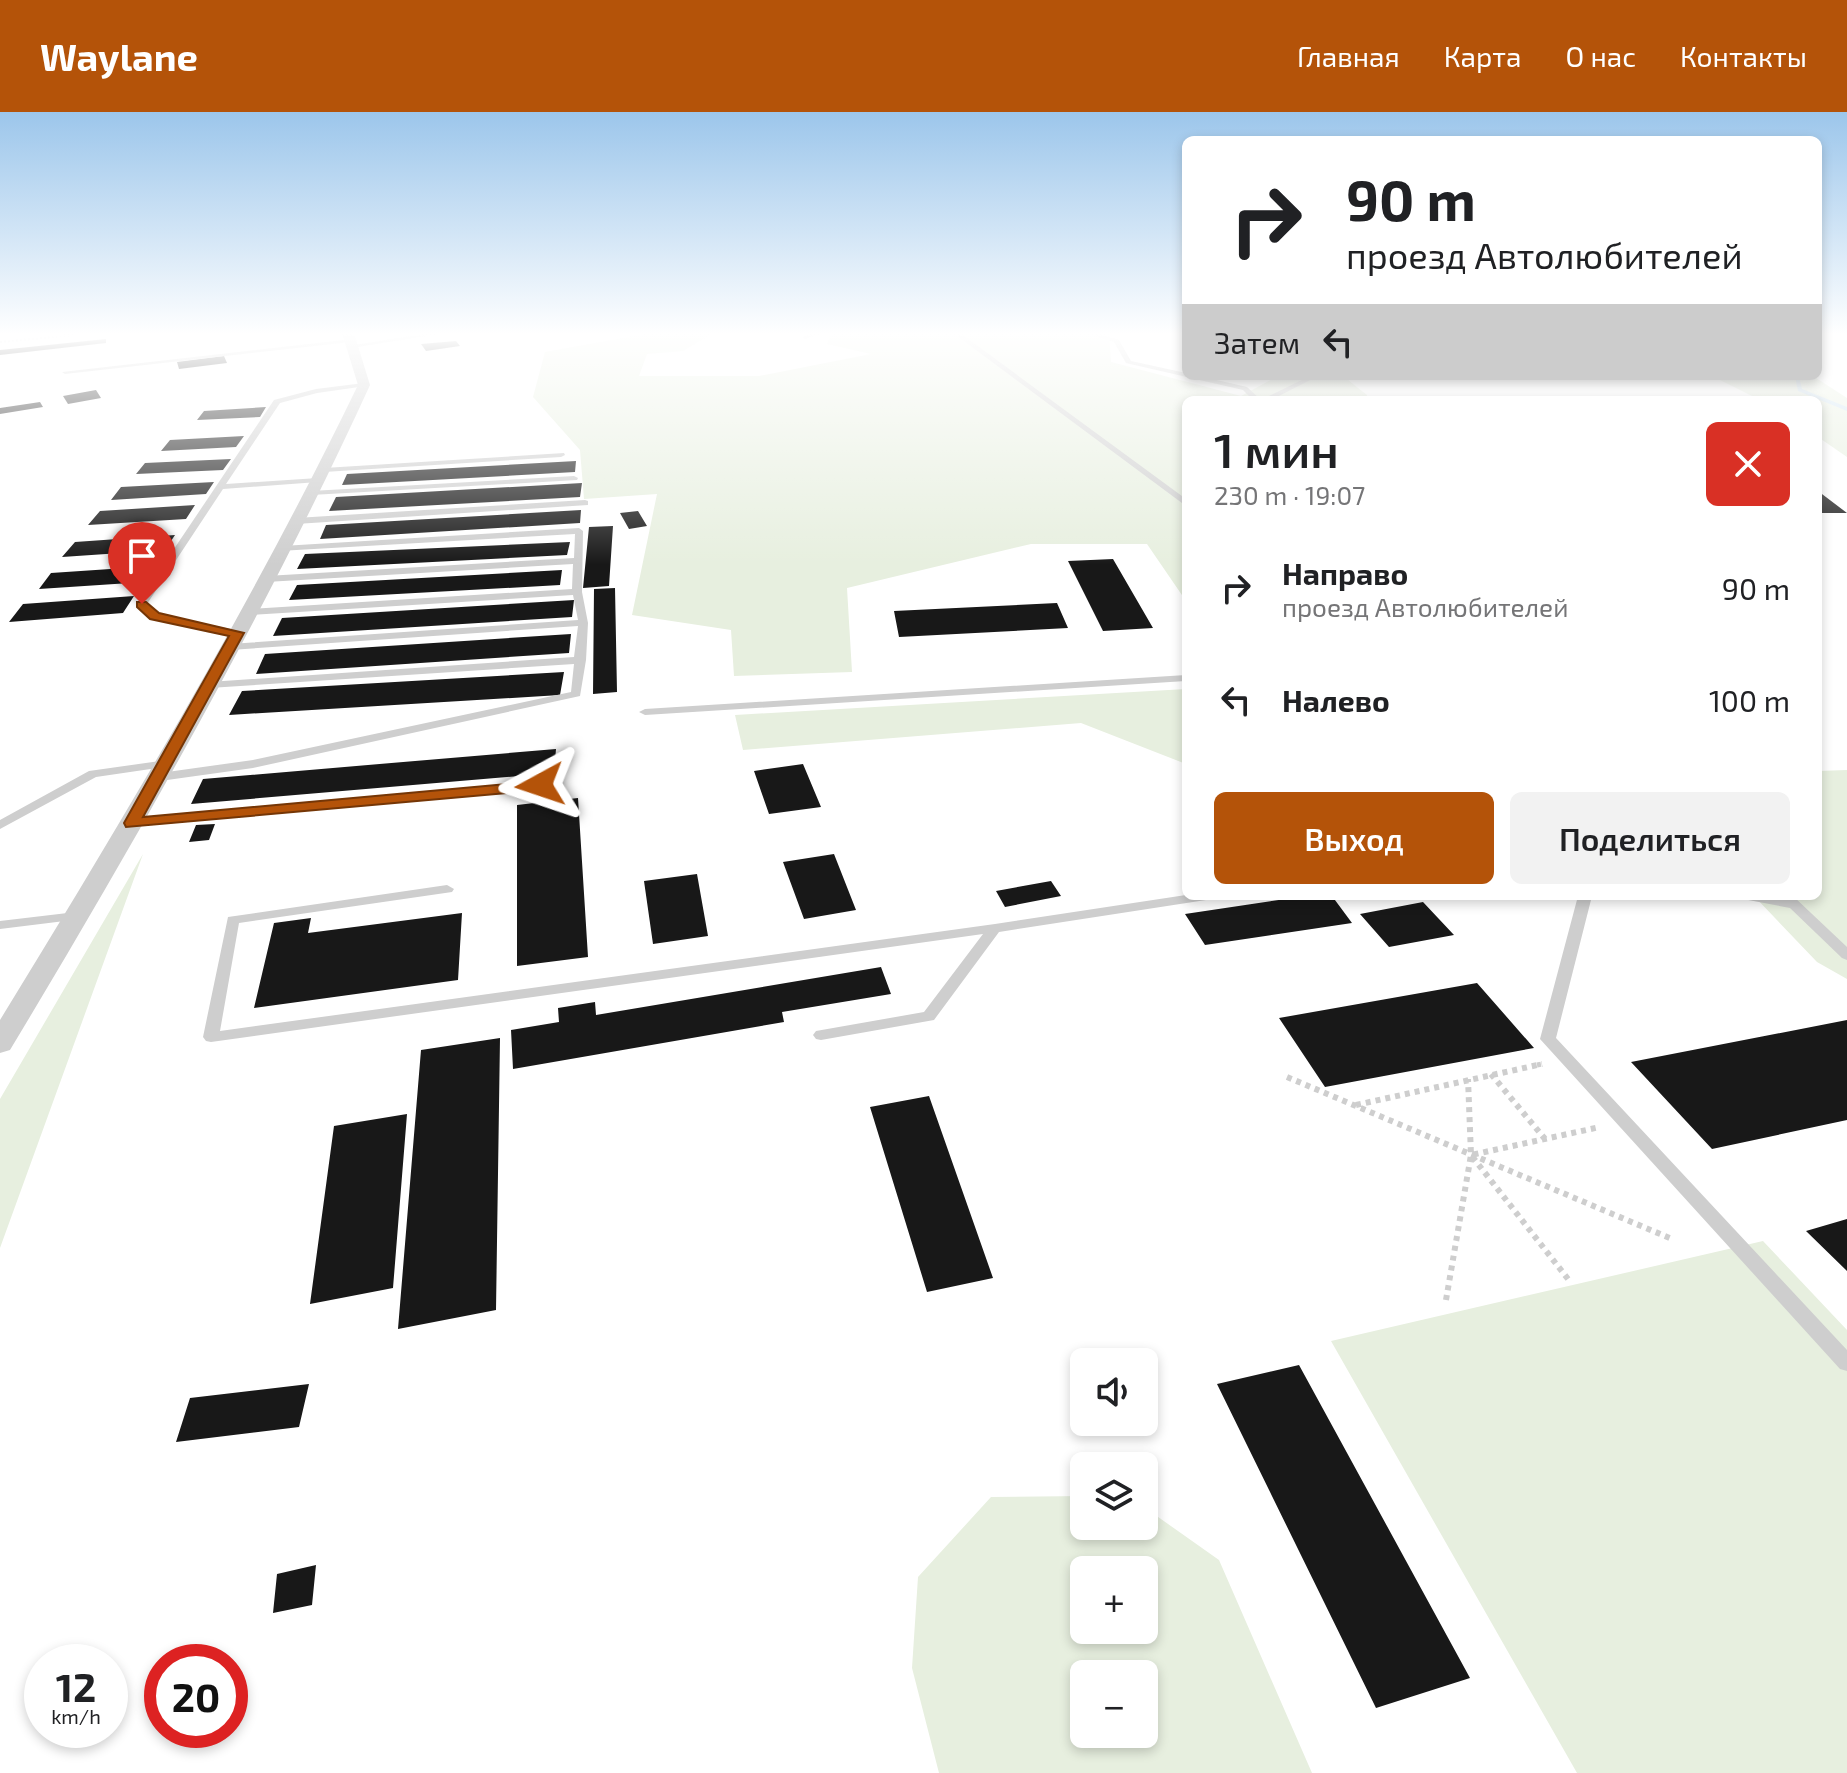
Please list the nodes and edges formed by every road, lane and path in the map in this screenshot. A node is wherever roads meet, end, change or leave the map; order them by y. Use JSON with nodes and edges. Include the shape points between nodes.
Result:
{"nodes":[{"id":1,"x":271,"y":411,"type":"edge"},
{"id":2,"x":352,"y":411,"type":"edge"},
{"id":3,"x":1061,"y":411,"type":"edge"},
{"id":4,"x":561,"y":455,"type":"dead end"},
{"id":5,"x":574,"y":478,"type":"dead end"},
{"id":6,"x":317,"y":481,"type":"junction"},
{"id":7,"x":222,"y":487,"type":"junction"},
{"id":8,"x":1182,"y":500,"type":"edge"},
{"id":9,"x":585,"y":503,"type":"dead end"},
{"id":10,"x":296,"y":521,"type":"junction"},
{"id":11,"x":282,"y":549,"type":"junction"},
{"id":12,"x":576,"y":561,"type":"junction"},
{"id":13,"x":266,"y":579,"type":"junction"},
{"id":14,"x":577,"y":592,"type":"junction"},
{"id":15,"x":248,"y":612,"type":"junction"},
{"id":16,"x":583,"y":623,"type":"junction"},
{"id":17,"x":233,"y":640,"type":"junction"},
{"id":18,"x":581,"y":660,"type":"junction"},
{"id":19,"x":1182,"y":678,"type":"edge"},
{"id":20,"x":209,"y":685,"type":"junction"},
{"id":21,"x":645,"y":712,"type":"dead end"},
{"id":22,"x":163,"y":770,"type":"junction"},
{"id":23,"x":540,"y":785,"type":"dead end"},
{"id":24,"x":132,"y":823,"type":"junction"},
{"id":25,"x":0,"y":825,"type":"edge"},
{"id":26,"x":447,"y":889,"type":"dead end"},
{"id":27,"x":1182,"y":900,"type":"edge"},
{"id":28,"x":1584,"y":900,"type":"edge"},
{"id":29,"x":1790,"y":900,"type":"edge"},
{"id":30,"x":76,"y":916,"type":"junction"},
{"id":31,"x":0,"y":925,"type":"edge"},
{"id":32,"x":995,"y":928,"type":"junction"},
{"id":33,"x":1847,"y":955,"type":"edge"},
{"id":34,"x":821,"y":1035,"type":"dead end"},
{"id":35,"x":0,"y":1043,"type":"edge"},
{"id":36,"x":1567,"y":1060,"type":"junction"},
{"id":37,"x":1491,"y":1074,"type":"junction"},
{"id":38,"x":1287,"y":1077,"type":"dead end"},
{"id":39,"x":1468,"y":1079,"type":"junction"},
{"id":40,"x":1354,"y":1105,"type":"junction"},
{"id":41,"x":1624,"y":1122,"type":"junction"},
{"id":42,"x":1545,"y":1139,"type":"junction"},
{"id":43,"x":1471,"y":1155,"type":"junction"},
{"id":44,"x":1672,"y":1239,"type":"dead end"},
{"id":45,"x":1568,"y":1279,"type":"dead end"},
{"id":46,"x":1446,"y":1300,"type":"dead end"},
{"id":47,"x":1847,"y":1363,"type":"edge"}],
"edges":[{"from":1,"to":7,"type":"lane"},
{"from":2,"to":6,"type":"street"},
{"from":3,"to":8,"type":"lane"},
{"from":4,"to":6,"type":"lane"},
{"from":5,"to":6,"type":"lane"},
{"from":6,"to":7,"type":"lane"},
{"from":6,"to":10,"type":"street"},
{"from":7,"to":17,"type":"lane","via":[[142,604],[155,616]]},
{"from":9,"to":10,"type":"lane"},
{"from":10,"to":11,"type":"street"},
{"from":11,"to":12,"type":"lane","via":[[579,531]]},
{"from":11,"to":13,"type":"street"},
{"from":12,"to":13,"type":"lane"},
{"from":12,"to":14,"type":"lane"},
{"from":13,"to":15,"type":"street"},
{"from":14,"to":15,"type":"lane"},
{"from":14,"to":16,"type":"lane"},
{"from":15,"to":17,"type":"street"},
{"from":16,"to":17,"type":"lane"},
{"from":16,"to":18,"type":"lane"},
{"from":17,"to":20,"type":"street"},
{"from":18,"to":20,"type":"lane"},
{"from":18,"to":22,"type":"lane","via":[[576,694],[253,764]]},
{"from":19,"to":21,"type":"lane"},
{"from":20,"to":22,"type":"street"},
{"from":22,"to":24,"type":"street"},
{"from":22,"to":25,"type":"lane","via":[[93,774]]},
{"from":23,"to":24,"type":"lane"},
{"from":24,"to":30,"type":"street"},
{"from":26,"to":32,"type":"lane","via":[[233,920],[211,1037]]},
{"from":27,"to":32,"type":"lane"},
{"from":28,"to":36,"type":"lane","via":[[1548,1039]]},
{"from":29,"to":33,"type":"lane"},
{"from":30,"to":31,"type":"lane"},
{"from":30,"to":35,"type":"street"},
{"from":32,"to":34,"type":"lane","via":[[929,1016]]},
{"from":36,"to":37,"type":"path"},
{"from":36,"to":41,"type":"lane"},
{"from":37,"to":39,"type":"path"},
{"from":37,"to":42,"type":"path"},
{"from":38,"to":40,"type":"path"},
{"from":39,"to":40,"type":"path"},
{"from":39,"to":43,"type":"path"},
{"from":40,"to":43,"type":"path"},
{"from":41,"to":42,"type":"path"},
{"from":41,"to":47,"type":"lane"},
{"from":42,"to":43,"type":"path"},
{"from":43,"to":44,"type":"path"},
{"from":43,"to":45,"type":"path"},
{"from":43,"to":46,"type":"path"}]}
